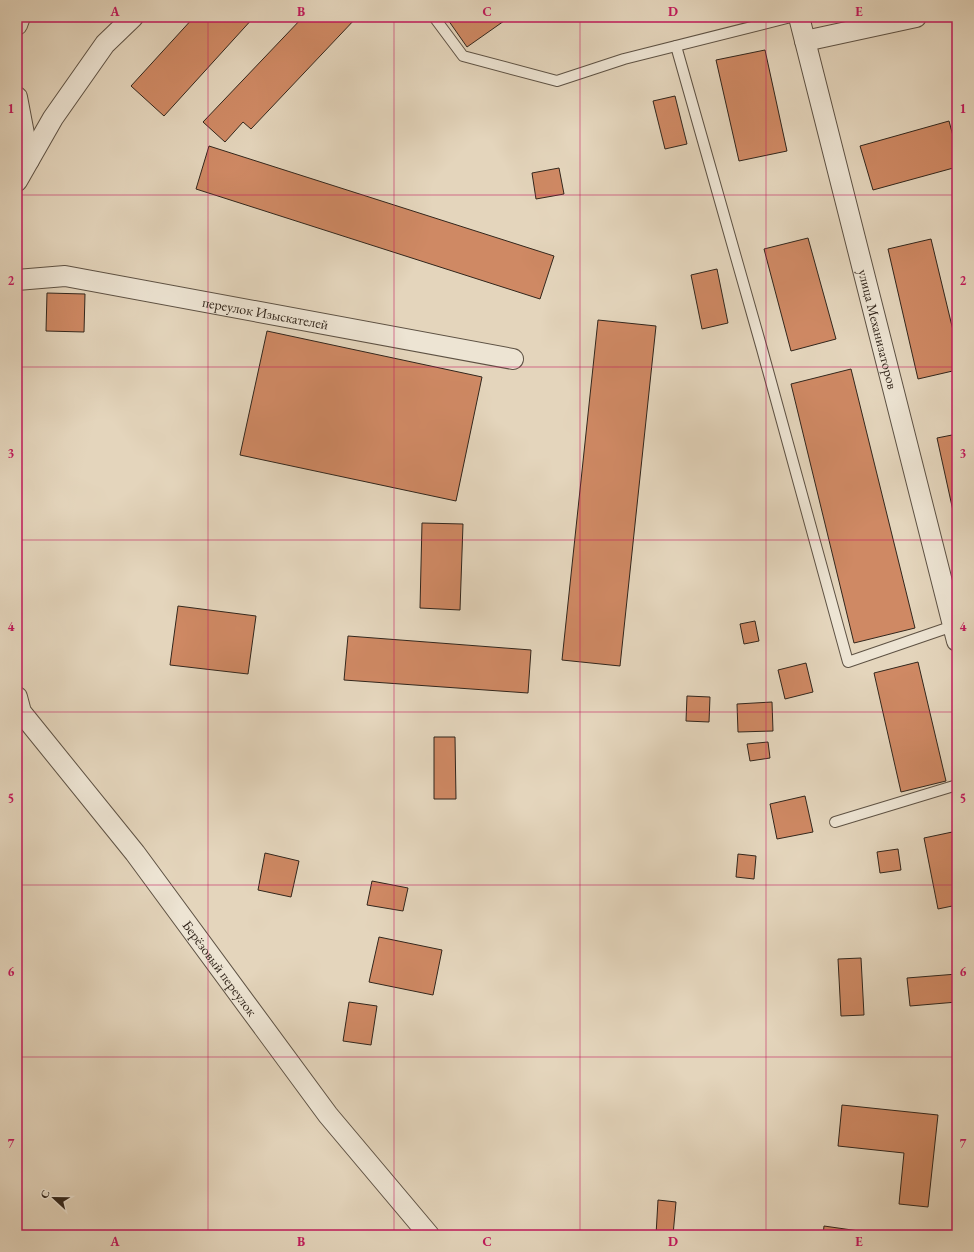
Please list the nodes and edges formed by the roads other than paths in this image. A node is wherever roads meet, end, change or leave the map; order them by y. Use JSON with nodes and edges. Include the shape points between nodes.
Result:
{"nodes":[{"id":1,"x":20,"y":17,"type":"edge"},
{"id":2,"x":133,"y":17,"type":"edge"},
{"id":3,"x":434,"y":17,"type":"edge"},
{"id":4,"x":791,"y":17,"type":"edge"},
{"id":5,"x":799,"y":17,"type":"edge"},
{"id":6,"x":916,"y":17,"type":"edge"},
{"id":7,"x":17,"y":25,"type":"edge"},
{"id":8,"x":805,"y":40,"type":"junction"},
{"id":9,"x":676,"y":46,"type":"junction"},
{"id":10,"x":17,"y":97,"type":"edge"},
{"id":11,"x":29,"y":160,"type":"junction"},
{"id":12,"x":17,"y":181,"type":"edge"},
{"id":13,"x":17,"y":280,"type":"edge"},
{"id":14,"x":513,"y":359,"type":"dead end"},
{"id":15,"x":955,"y":634,"type":"edge"},
{"id":16,"x":18,"y":708,"type":"edge"},
{"id":17,"x":957,"y":785,"type":"edge"},
{"id":18,"x":835,"y":822,"type":"dead end"},
{"id":19,"x":429,"y":1235,"type":"edge"}],
"edges":[{"from":1,"to":7,"type":"street"},
{"from":2,"to":11,"type":"street","via":[[105,44],[52,118]]},
{"from":3,"to":9,"type":"lane","via":[[462,56],[557,81],[624,59]]},
{"from":4,"to":9,"type":"lane"},
{"from":5,"to":8,"type":"street","name":"улица Механизаторов"},
{"from":6,"to":8,"type":"street"},
{"from":8,"to":15,"type":"street","name":"улица Механизаторов"},
{"from":9,"to":15,"type":"lane","via":[[848,662]]},
{"from":10,"to":11,"type":"street"},
{"from":11,"to":12,"type":"street"},
{"from":13,"to":14,"type":"street","name":"переулок Изыскателей","via":[[65,276]]},
{"from":16,"to":19,"type":"street","name":"Берёзовый переулок","via":[[135,853],[328,1115]]},
{"from":17,"to":18,"type":"lane"}]}
